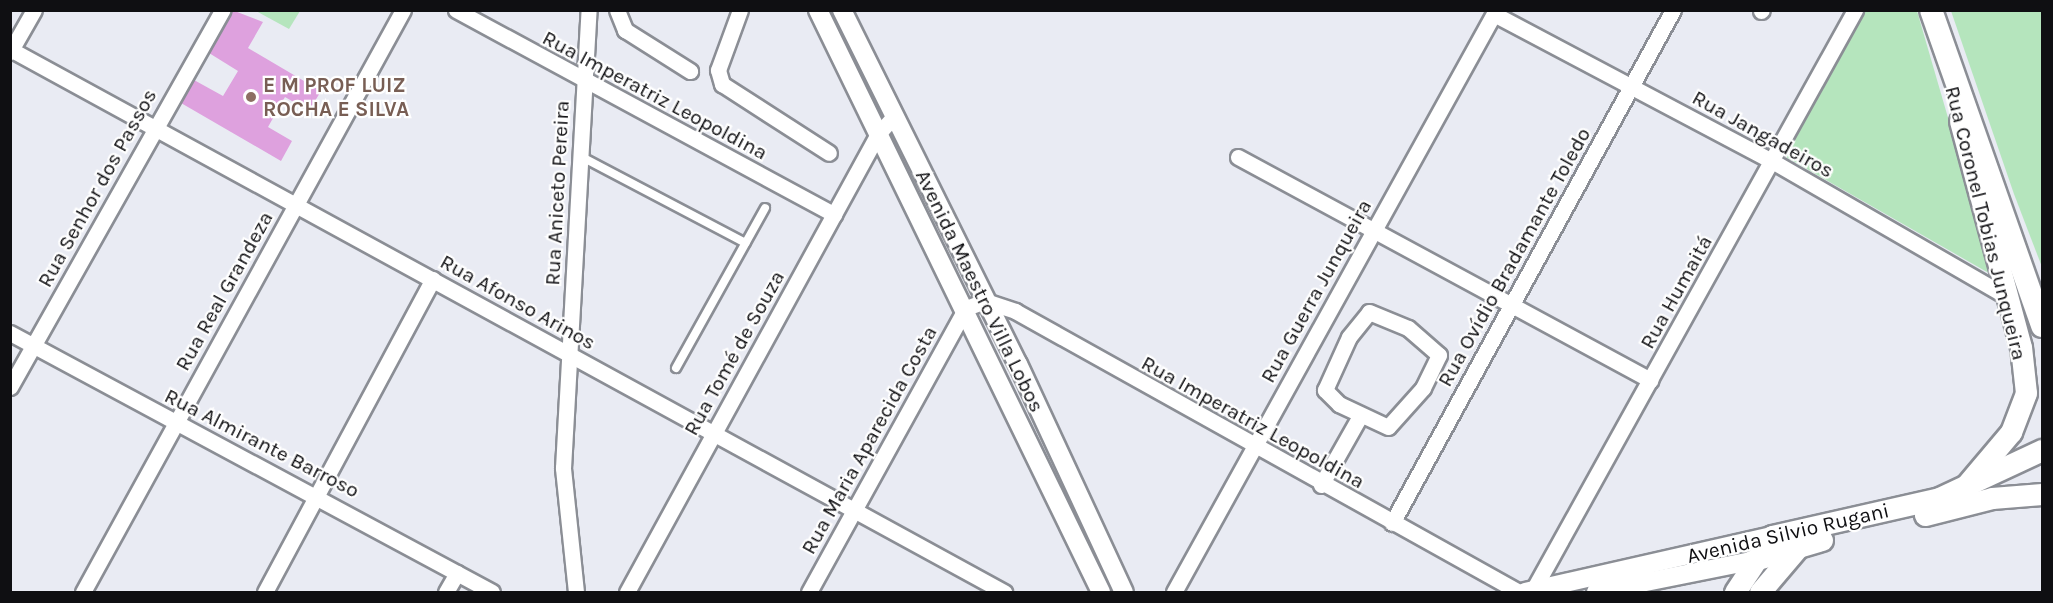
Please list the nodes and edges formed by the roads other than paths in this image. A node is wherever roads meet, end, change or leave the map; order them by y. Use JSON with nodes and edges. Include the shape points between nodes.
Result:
{"nodes":[{"id":1,"x":34,"y":10,"type":"edge"},
{"id":2,"x":222,"y":10,"type":"edge"},
{"id":3,"x":403,"y":10,"type":"edge"},
{"id":4,"x":456,"y":10,"type":"edge"},
{"id":5,"x":590,"y":10,"type":"edge"},
{"id":6,"x":617,"y":10,"type":"edge"},
{"id":7,"x":740,"y":10,"type":"edge"},
{"id":8,"x":818,"y":10,"type":"edge"},
{"id":9,"x":842,"y":10,"type":"edge"},
{"id":10,"x":1673,"y":10,"type":"edge"},
{"id":11,"x":1855,"y":10,"type":"edge"},
{"id":12,"x":1931,"y":10,"type":"edge"},
{"id":13,"x":1495,"y":12,"type":"edge"},
{"id":14,"x":11,"y":50,"type":"edge"},
{"id":15,"x":690,"y":71,"type":"dead end"},
{"id":16,"x":583,"y":81,"type":"junction"},
{"id":17,"x":1631,"y":87,"type":"junction"},
{"id":18,"x":894,"y":116,"type":"junction"},
{"id":19,"x":152,"y":128,"type":"junction"},
{"id":20,"x":878,"y":134,"type":"junction"},
{"id":21,"x":829,"y":153,"type":"dead end"},
{"id":22,"x":580,"y":156,"type":"junction"},
{"id":23,"x":1238,"y":157,"type":"dead end"},
{"id":24,"x":1772,"y":161,"type":"junction"},
{"id":25,"x":297,"y":202,"type":"junction"},
{"id":26,"x":765,"y":208,"type":"dead end"},
{"id":27,"x":834,"y":214,"type":"junction"},
{"id":28,"x":1373,"y":232,"type":"junction"},
{"id":29,"x":746,"y":243,"type":"junction"},
{"id":30,"x":433,"y":279,"type":"junction"},
{"id":31,"x":2008,"y":297,"type":"junction"},
{"id":32,"x":985,"y":301,"type":"junction"},
{"id":33,"x":1511,"y":307,"type":"junction"},
{"id":34,"x":966,"y":308,"type":"junction"},
{"id":35,"x":2043,"y":326,"type":"edge"},
{"id":36,"x":10,"y":333,"type":"edge"},
{"id":37,"x":33,"y":345,"type":"junction"},
{"id":38,"x":570,"y":356,"type":"junction"},
{"id":39,"x":676,"y":368,"type":"dead end"},
{"id":40,"x":1651,"y":380,"type":"junction"},
{"id":41,"x":10,"y":387,"type":"edge"},
{"id":42,"x":1360,"y":416,"type":"junction"},
{"id":43,"x":175,"y":422,"type":"junction"},
{"id":44,"x":714,"y":434,"type":"junction"},
{"id":45,"x":1252,"y":448,"type":"junction"},
{"id":46,"x":2043,"y":450,"type":"edge"},
{"id":47,"x":1321,"y":485,"type":"junction"},
{"id":48,"x":1963,"y":489,"type":"junction"},
{"id":49,"x":2043,"y":494,"type":"edge"},
{"id":50,"x":319,"y":495,"type":"junction"},
{"id":51,"x":854,"y":510,"type":"junction"},
{"id":52,"x":1392,"y":523,"type":"junction"},
{"id":53,"x":1772,"y":536,"type":"junction"},
{"id":54,"x":1800,"y":545,"type":"junction"},
{"id":55,"x":1751,"y":561,"type":"junction"},
{"id":56,"x":457,"y":573,"type":"junction"},
{"id":57,"x":83,"y":592,"type":"edge"},
{"id":58,"x":265,"y":592,"type":"edge"},
{"id":59,"x":446,"y":592,"type":"edge"},
{"id":60,"x":492,"y":592,"type":"edge"},
{"id":61,"x":576,"y":592,"type":"edge"},
{"id":62,"x":627,"y":592,"type":"edge"},
{"id":63,"x":809,"y":592,"type":"edge"},
{"id":64,"x":1005,"y":592,"type":"edge"},
{"id":65,"x":1101,"y":592,"type":"edge"},
{"id":66,"x":1124,"y":592,"type":"edge"},
{"id":67,"x":1174,"y":592,"type":"edge"},
{"id":68,"x":1527,"y":592,"type":"edge"},
{"id":69,"x":1596,"y":592,"type":"edge"},
{"id":70,"x":1735,"y":592,"type":"edge"},
{"id":71,"x":1760,"y":592,"type":"edge"}],
"edges":[{"from":1,"to":14,"type":"street"},
{"from":2,"to":19,"type":"street","name":"Rua Senhor dos Passos"},
{"from":3,"to":25,"type":"street","name":"Rua Real Grandeza"},
{"from":4,"to":16,"type":"street","name":"Rua Imperatriz Leopoldina"},
{"from":5,"to":16,"type":"street","name":"Rua Aniceto Pereira"},
{"from":6,"to":15,"type":"street","via":[[626,30]]},
{"from":7,"to":21,"type":"street","via":[[718,70],[722,84]]},
{"from":8,"to":20,"type":"street","name":"Avenida Maestro Villa Lobos"},
{"from":9,"to":18,"type":"street"},
{"from":10,"to":17,"type":"street","name":"Rua Ovídio Bradamante Toledo"},
{"from":11,"to":24,"type":"street","name":"Rua Humaitá"},
{"from":12,"to":31,"type":"main road","name":"Rua Coronel Tobias Junqueira"},
{"from":12,"to":35,"type":"main road"},
{"from":13,"to":17,"type":"street","name":"Rua Jangadeiros"},
{"from":13,"to":28,"type":"street","name":"Rua Guerra Junqueira"},
{"from":14,"to":19,"type":"street","name":"Rua Afonso Arinos"},
{"from":16,"to":22,"type":"street","name":"Rua Aniceto Pereira"},
{"from":16,"to":27,"type":"street","name":"Rua Imperatriz Leopoldina"},
{"from":17,"to":24,"type":"street","name":"Rua Jangadeiros"},
{"from":17,"to":33,"type":"street","name":"Rua Ovídio Bradamante Toledo"},
{"from":18,"to":20,"type":"street","name":"Rua Tomé de Souza"},
{"from":18,"to":32,"type":"street"},
{"from":19,"to":25,"type":"street","name":"Rua Afonso Arinos"},
{"from":19,"to":37,"type":"street","name":"Rua Senhor dos Passos"},
{"from":20,"to":27,"type":"street","name":"Rua Tomé de Souza"},
{"from":20,"to":34,"type":"street","name":"Avenida Maestro Villa Lobos"},
{"from":22,"to":29,"type":"lane"},
{"from":22,"to":38,"type":"street","name":"Rua Aniceto Pereira"},
{"from":23,"to":28,"type":"street"},
{"from":24,"to":31,"type":"street","name":"Rua Jangadeiros"},
{"from":24,"to":40,"type":"street","name":"Rua Humaitá"},
{"from":25,"to":30,"type":"street","name":"Rua Afonso Arinos"},
{"from":25,"to":43,"type":"street","name":"Rua Real Grandeza"},
{"from":26,"to":29,"type":"lane"},
{"from":27,"to":44,"type":"street","name":"Rua Tomé de Souza"},
{"from":28,"to":33,"type":"street"},
{"from":28,"to":45,"type":"street","name":"Rua Guerra Junqueira"},
{"from":29,"to":39,"type":"lane"},
{"from":30,"to":38,"type":"street","name":"Rua Afonso Arinos"},
{"from":30,"to":50,"type":"street"},
{"from":31,"to":48,"type":"main road","name":"Rua Coronel Tobias Junqueira","via":[[2025,393],[2011,432]]},
{"from":32,"to":34,"type":"street"},
{"from":32,"to":45,"type":"street","name":"Rua Imperatriz Leopoldina","via":[[1015,311]]},
{"from":32,"to":66,"type":"street"},
{"from":33,"to":40,"type":"street"},
{"from":33,"to":52,"type":"street","name":"Rua Ovídio Bradamante Toledo"},
{"from":34,"to":51,"type":"street","name":"Rua Maria Aparecida Costa"},
{"from":34,"to":65,"type":"street","name":"Avenida Maestro Villa Lobos"},
{"from":36,"to":37,"type":"street","name":"Rua Almirante Barroso"},
{"from":37,"to":41,"type":"street","name":"Rua Senhor dos Passos"},
{"from":37,"to":43,"type":"street","name":"Rua Almirante Barroso"},
{"from":38,"to":44,"type":"street","name":"Rua Afonso Arinos"},
{"from":38,"to":61,"type":"street","name":"Rua Aniceto Pereira","via":[[563,468]]},
{"from":40,"to":68,"type":"street","name":"Rua Humaitá"},
{"from":42,"to":42,"type":"street","via":[[1325,390],[1362,317],[1380,313],[1431,343],[1439,355],[1436,367],[1395,424],[1379,426]]},
{"from":42,"to":47,"type":"street"},
{"from":43,"to":50,"type":"street","name":"Rua Almirante Barroso"},
{"from":43,"to":57,"type":"street","name":"Rua Real Grandeza"},
{"from":44,"to":51,"type":"street","name":"Rua Afonso Arinos"},
{"from":44,"to":62,"type":"street","name":"Rua Tomé de Souza"},
{"from":45,"to":47,"type":"street","name":"Rua Imperatriz Leopoldina"},
{"from":45,"to":67,"type":"street","name":"Rua Guerra Junqueira"},
{"from":46,"to":48,"type":"main road","name":"Avenida Silvio Rugani"},
{"from":47,"to":52,"type":"street","name":"Rua Imperatriz Leopoldina"},
{"from":48,"to":53,"type":"main road","name":"Avenida Silvio Rugani"},
{"from":49,"to":54,"type":"main road","name":"Avenida Silvio Rugani","via":[[1992,498]]},
{"from":50,"to":56,"type":"street","name":"Rua Almirante Barroso"},
{"from":50,"to":58,"type":"street"},
{"from":51,"to":63,"type":"street","name":"Rua Maria Aparecida Costa"},
{"from":51,"to":64,"type":"street","name":"Rua Afonso Arinos"},
{"from":52,"to":68,"type":"street","name":"Rua Imperatriz Leopoldina"},
{"from":53,"to":55,"type":"main road"},
{"from":53,"to":68,"type":"street","name":"Avenida Silvio Rugani"},
{"from":54,"to":55,"type":"main road","name":"Avenida Silvio Rugani"},
{"from":54,"to":71,"type":"main road"},
{"from":55,"to":69,"type":"street","name":"Avenida Silvio Rugani"},
{"from":55,"to":70,"type":"main road"},
{"from":56,"to":59,"type":"street"},
{"from":56,"to":60,"type":"street","name":"Rua Almirante Barroso"}]}
